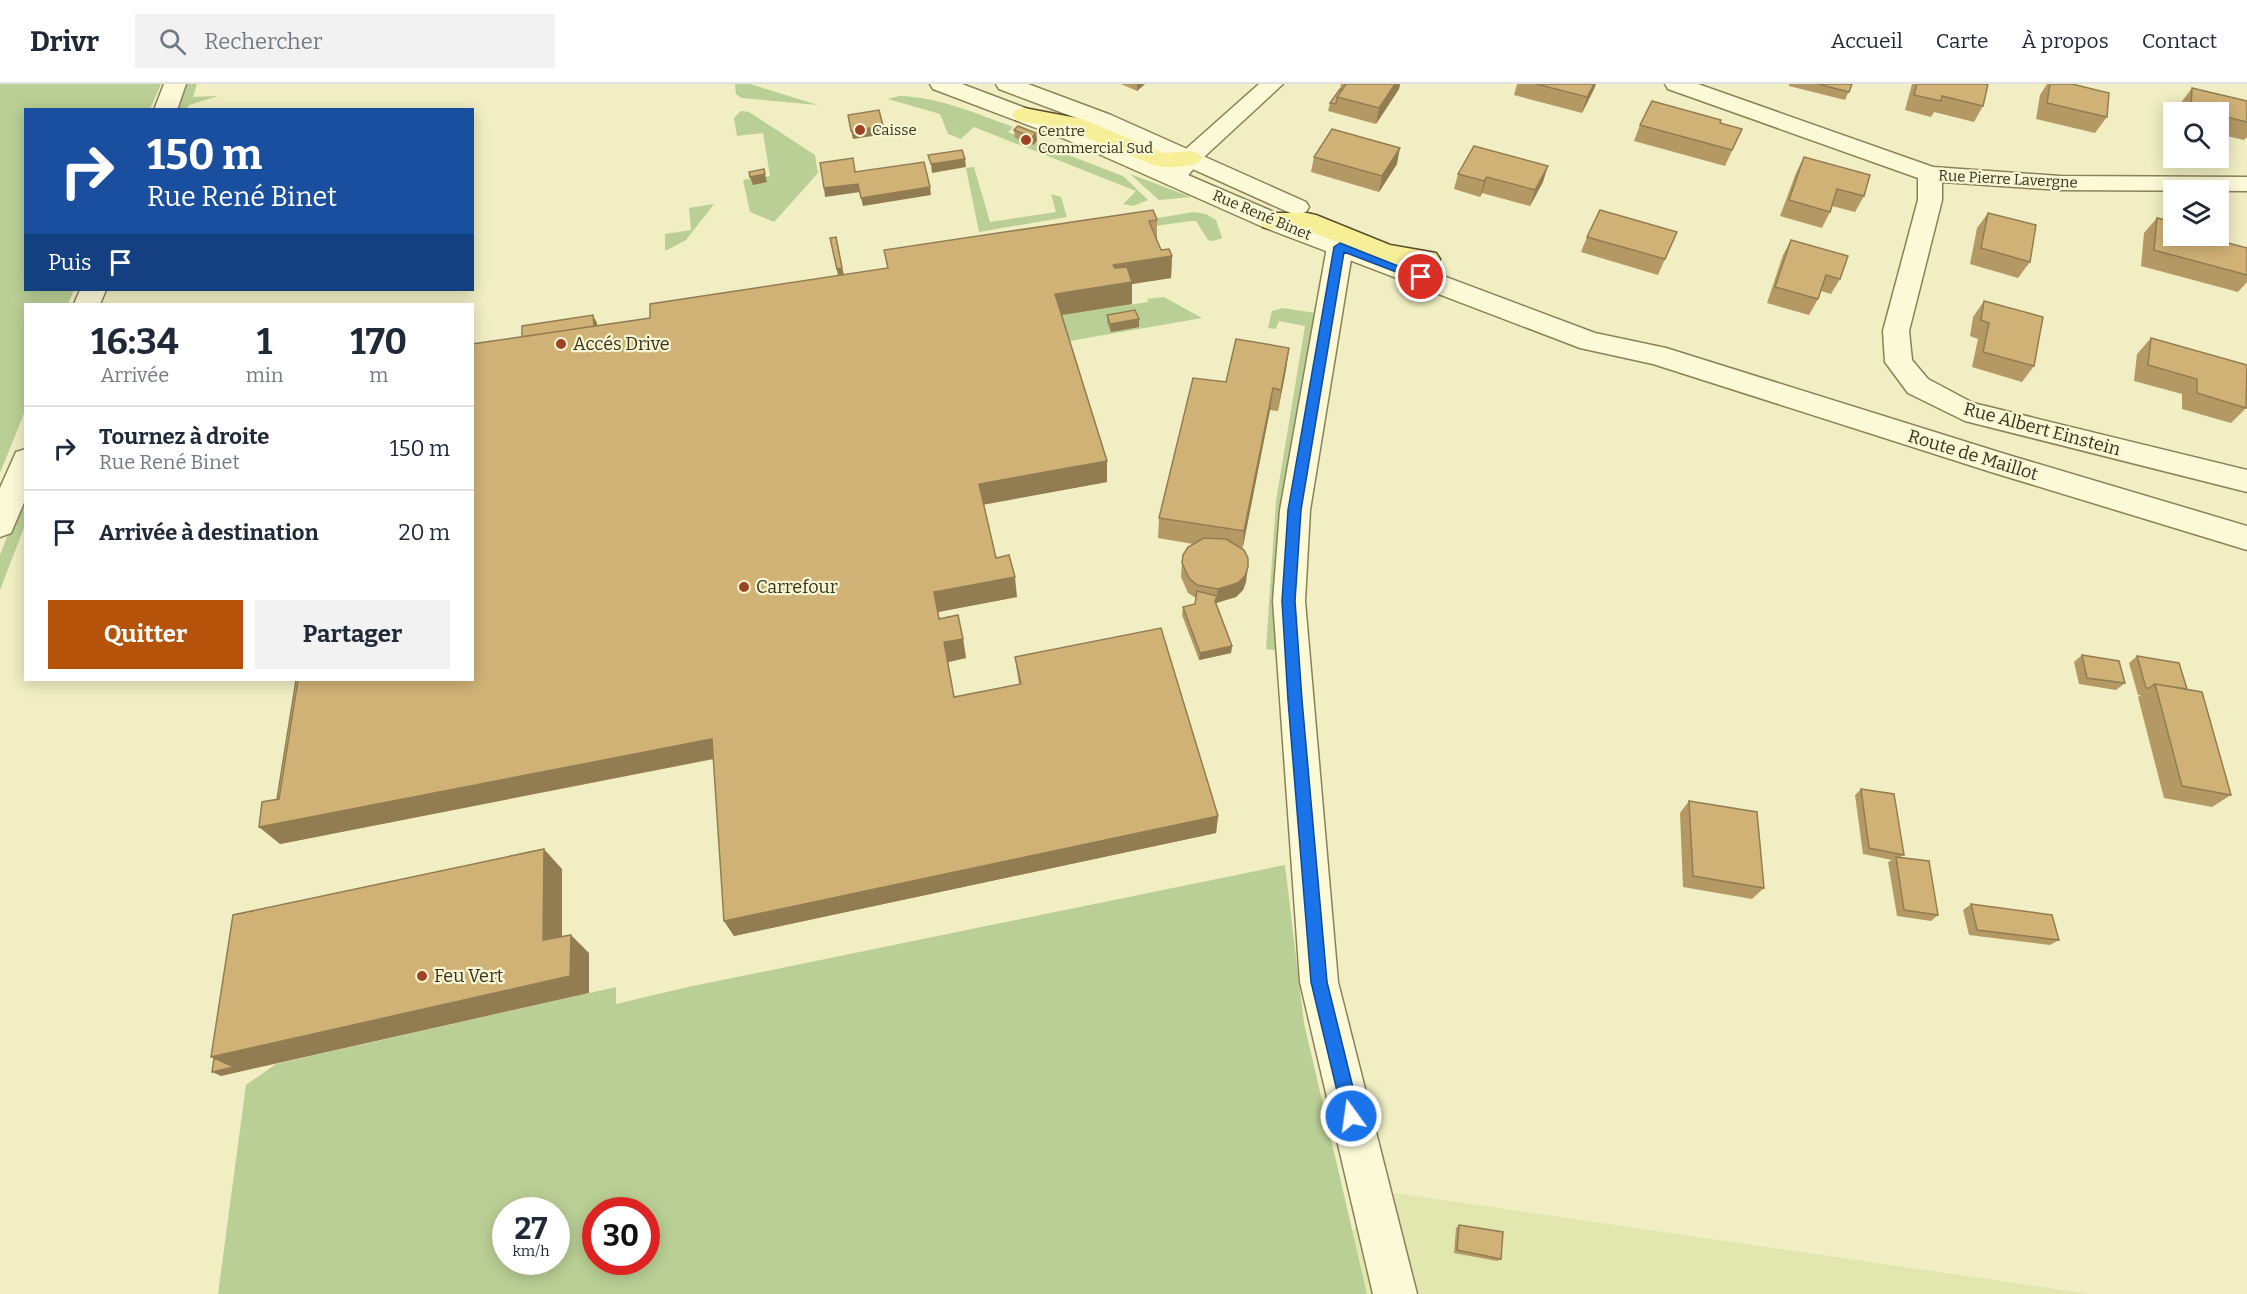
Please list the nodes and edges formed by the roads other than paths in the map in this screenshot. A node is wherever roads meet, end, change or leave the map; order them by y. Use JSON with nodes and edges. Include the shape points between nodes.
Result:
{"nodes":[{"id":1,"x":175,"y":84,"type":"edge"},
{"id":2,"x":1007,"y":84,"type":"edge"},
{"id":3,"x":1272,"y":84,"type":"edge"},
{"id":4,"x":1676,"y":84,"type":"edge"},
{"id":5,"x":931,"y":86,"type":"edge"},
{"id":6,"x":166,"y":108,"type":"edge"},
{"id":7,"x":1182,"y":167,"type":"junction"},
{"id":8,"x":1930,"y":174,"type":"junction"},
{"id":9,"x":2247,"y":184,"type":"edge"},
{"id":10,"x":1272,"y":221,"type":"junction"},
{"id":11,"x":1347,"y":244,"type":"junction"},
{"id":12,"x":1427,"y":259,"type":"junction"},
{"id":13,"x":1656,"y":355,"type":"junction"},
{"id":14,"x":1700,"y":370,"type":"joint"},
{"id":15,"x":24,"y":465,"type":"edge"},
{"id":16,"x":2247,"y":481,"type":"edge"},
{"id":17,"x":0,"y":525,"type":"edge"},
{"id":18,"x":2247,"y":538,"type":"edge"},
{"id":19,"x":1395,"y":1294,"type":"edge"}],
"edges":[{"from":1,"to":6,"type":"street"},
{"from":2,"to":7,"type":"street","name":"Rue René Binet","via":[[1103,120]]},
{"from":3,"to":7,"type":"street"},
{"from":4,"to":8,"type":"street","name":"Rue Pierre Lavergne"},
{"from":5,"to":7,"type":"street","name":"Rue René Binet"},
{"from":5,"to":10,"type":"street","via":[[1250,217]]},
{"from":7,"to":10,"type":"street","name":"Rue René Binet"},
{"from":7,"to":12,"type":"street","name":"Rue René Binet"},
{"from":8,"to":9,"type":"street","name":"Rue Pierre Lavergne","via":[[2060,183]]},
{"from":8,"to":16,"type":"street","name":"Rue Albert Einstein","via":[[1930,200],[1896,331],[1899,362],[1917,386],[1965,411]]},
{"from":10,"to":11,"type":"main road","via":[[1306,221]]},
{"from":11,"to":12,"type":"main road"},
{"from":11,"to":13,"type":"street","name":"Rue René Binet","via":[[1590,341]]},
{"from":11,"to":19,"type":"street","via":[[1295,510],[1289,601],[1319,982]]},
{"from":12,"to":13,"type":"street","name":"Rue René Binet","via":[[1586,321]]},
{"from":13,"to":14,"type":"street","name":"Rue René Binet"},
{"from":14,"to":18,"type":"street","name":"Route de Maillot"},
{"from":15,"to":17,"type":"street"}]}
